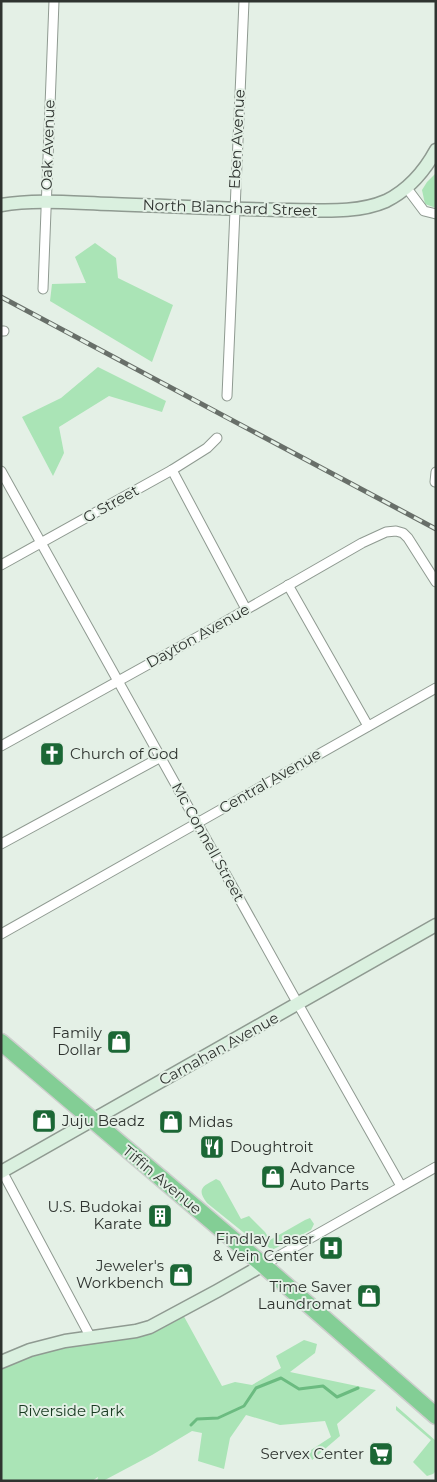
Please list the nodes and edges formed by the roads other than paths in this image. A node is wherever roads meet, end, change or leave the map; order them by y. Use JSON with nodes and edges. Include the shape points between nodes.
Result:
{"nodes":[{"id":1,"x":54,"y":1,"type":"edge"},
{"id":2,"x":244,"y":1,"type":"edge"},
{"id":3,"x":436,"y":150,"type":"edge"},
{"id":4,"x":406,"y":187,"type":"junction"},
{"id":5,"x":46,"y":202,"type":"junction"},
{"id":6,"x":1,"y":205,"type":"edge"},
{"id":7,"x":234,"y":209,"type":"junction"},
{"id":8,"x":436,"y":214,"type":"edge"},
{"id":9,"x":43,"y":289,"type":"dead end"},
{"id":10,"x":227,"y":396,"type":"dead end"},
{"id":11,"x":217,"y":438,"type":"dead end"},
{"id":12,"x":172,"y":470,"type":"junction"},
{"id":13,"x":1,"y":471,"type":"edge"},
{"id":14,"x":436,"y":472,"type":"edge"},
{"id":15,"x":435,"y":482,"type":"edge"},
{"id":16,"x":42,"y":542,"type":"junction"},
{"id":17,"x":1,"y":565,"type":"edge"},
{"id":18,"x":436,"y":582,"type":"edge"},
{"id":19,"x":288,"y":585,"type":"junction"},
{"id":20,"x":246,"y":608,"type":"junction"},
{"id":21,"x":119,"y":680,"type":"junction"},
{"id":22,"x":436,"y":688,"type":"edge"},
{"id":23,"x":368,"y":726,"type":"junction"},
{"id":24,"x":1,"y":746,"type":"edge"},
{"id":25,"x":161,"y":757,"type":"junction"},
{"id":26,"x":197,"y":823,"type":"junction"},
{"id":27,"x":1,"y":844,"type":"edge"},
{"id":28,"x":436,"y":925,"type":"edge"},
{"id":29,"x":1,"y":934,"type":"edge"},
{"id":30,"x":298,"y":1004,"type":"junction"},
{"id":31,"x":1,"y":1042,"type":"edge"},
{"id":32,"x":92,"y":1120,"type":"junction"},
{"id":33,"x":436,"y":1166,"type":"edge"},
{"id":34,"x":2,"y":1172,"type":"edge"},
{"id":35,"x":402,"y":1186,"type":"junction"},
{"id":36,"x":263,"y":1264,"type":"junction"},
{"id":37,"x":90,"y":1336,"type":"junction"},
{"id":38,"x":1,"y":1362,"type":"edge"},
{"id":39,"x":436,"y":1416,"type":"edge"}],
"edges":[{"from":1,"to":5,"type":"street","name":"Oak Avenue"},
{"from":2,"to":7,"type":"street","name":"Eben Avenue"},
{"from":3,"to":4,"type":"street","name":"North Blanchard Street","via":[[420,174]]},
{"from":4,"to":7,"type":"street","name":"North Blanchard Street","via":[[386,201],[358,209]]},
{"from":4,"to":8,"type":"street","via":[[424,210]]},
{"from":5,"to":6,"type":"street","name":"North Blanchard Street"},
{"from":5,"to":7,"type":"street","name":"North Blanchard Street"},
{"from":5,"to":9,"type":"street","name":"Oak Avenue"},
{"from":7,"to":10,"type":"street","name":"Eben Avenue"},
{"from":11,"to":12,"type":"street","name":"G Street"},
{"from":12,"to":16,"type":"street","name":"G Street"},
{"from":12,"to":20,"type":"street"},
{"from":13,"to":16,"type":"street","name":"Mc Connell Street"},
{"from":14,"to":15,"type":"street"},
{"from":16,"to":17,"type":"street","name":"G Street"},
{"from":16,"to":21,"type":"street","name":"Mc Connell Street"},
{"from":18,"to":19,"type":"street","name":"Dayton Avenue","via":[[408,538],[396,531],[380,534]]},
{"from":19,"to":20,"type":"street","name":"Dayton Avenue"},
{"from":19,"to":23,"type":"street"},
{"from":20,"to":21,"type":"street","name":"Dayton Avenue"},
{"from":21,"to":24,"type":"street","name":"Dayton Avenue"},
{"from":21,"to":25,"type":"street","name":"Mc Connell Street"},
{"from":22,"to":23,"type":"street","name":"Central Avenue"},
{"from":23,"to":26,"type":"street","name":"Central Avenue"},
{"from":25,"to":26,"type":"street","name":"Mc Connell Street"},
{"from":25,"to":27,"type":"street"},
{"from":26,"to":29,"type":"street","name":"Central Avenue"},
{"from":26,"to":30,"type":"street","name":"Mc Connell Street"},
{"from":28,"to":30,"type":"street","name":"Carnahan Avenue"},
{"from":30,"to":32,"type":"street","name":"Carnahan Avenue"},
{"from":30,"to":35,"type":"street","name":"Mc Connell Street"},
{"from":31,"to":32,"type":"highway","name":"Tiffin Avenue"},
{"from":32,"to":34,"type":"street","name":"Carnahan Avenue"},
{"from":32,"to":36,"type":"highway","name":"Tiffin Avenue"},
{"from":33,"to":35,"type":"street"},
{"from":34,"to":37,"type":"street"},
{"from":35,"to":36,"type":"street"},
{"from":36,"to":37,"type":"street","via":[[150,1327]]},
{"from":36,"to":39,"type":"highway","name":"Tiffin Avenue"},
{"from":37,"to":38,"type":"street","via":[[44,1346]]}]}
